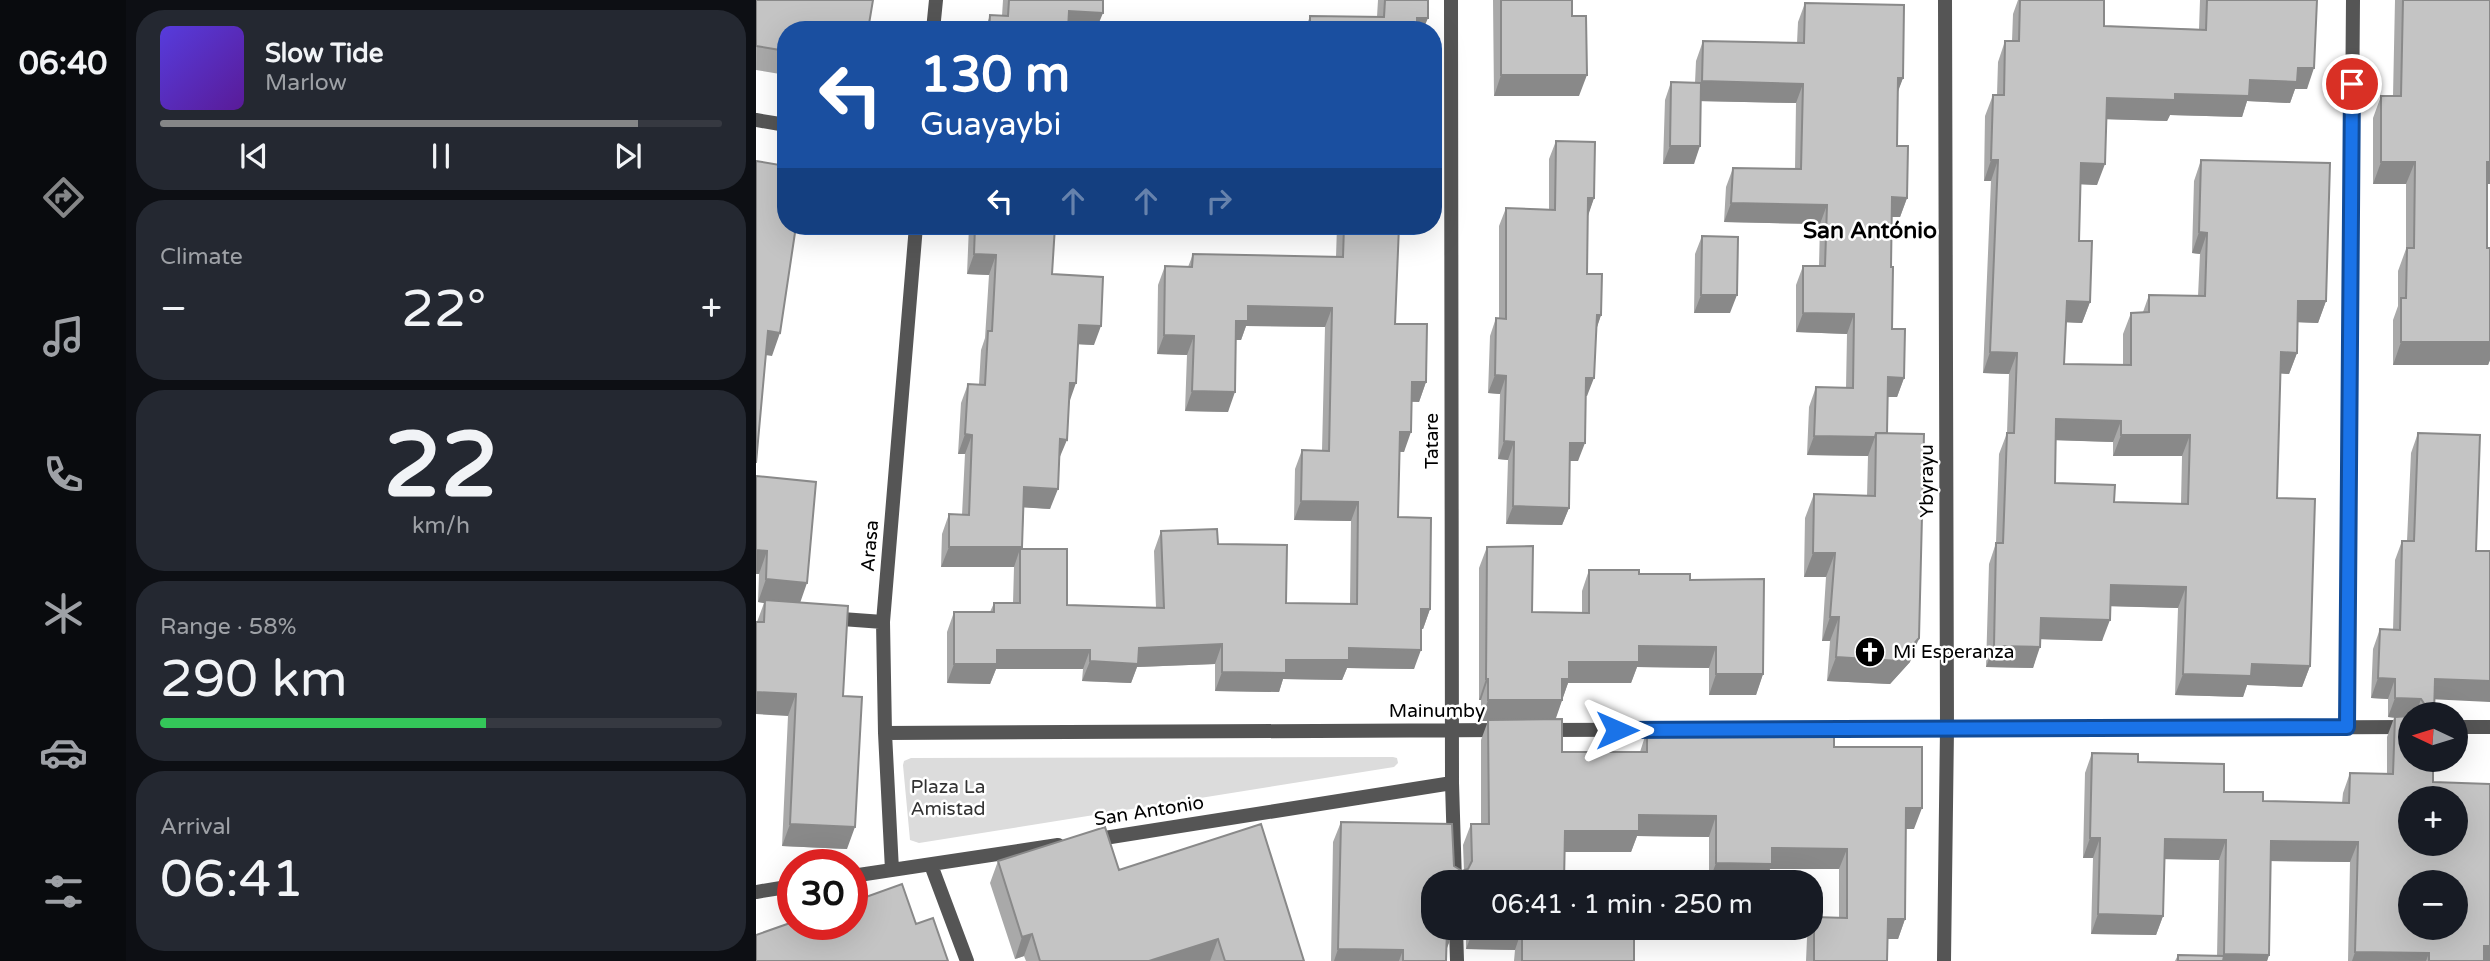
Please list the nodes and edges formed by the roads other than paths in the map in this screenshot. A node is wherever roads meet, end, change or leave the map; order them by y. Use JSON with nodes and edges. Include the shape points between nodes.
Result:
{"nodes":[{"id":1,"x":936,"y":0,"type":"edge"},
{"id":2,"x":1451,"y":0,"type":"edge"},
{"id":3,"x":1945,"y":0,"type":"edge"},
{"id":4,"x":2353,"y":0,"type":"edge"},
{"id":5,"x":934,"y":21,"type":"edge"},
{"id":6,"x":756,"y":120,"type":"edge"},
{"id":7,"x":777,"y":124,"type":"edge"},
{"id":8,"x":915,"y":235,"type":"edge"},
{"id":9,"x":820,"y":617,"type":"edge"},
{"id":10,"x":883,"y":622,"type":"junction"},
{"id":11,"x":2347,"y":727,"type":"junction"},
{"id":12,"x":2398,"y":727,"type":"edge"},
{"id":13,"x":2468,"y":727,"type":"edge"},
{"id":14,"x":2490,"y":727,"type":"edge"},
{"id":15,"x":1947,"y":729,"type":"junction"},
{"id":16,"x":1452,"y":730,"type":"junction"},
{"id":17,"x":885,"y":733,"type":"junction"},
{"id":18,"x":1452,"y":783,"type":"junction"},
{"id":19,"x":930,"y":865,"type":"junction"},
{"id":20,"x":892,"y":870,"type":"junction"},
{"id":21,"x":1455,"y":870,"type":"edge"},
{"id":22,"x":868,"y":874,"type":"edge"},
{"id":23,"x":777,"y":889,"type":"edge"},
{"id":24,"x":756,"y":892,"type":"edge"},
{"id":25,"x":1456,"y":940,"type":"edge"},
{"id":26,"x":967,"y":961,"type":"edge"},
{"id":27,"x":1457,"y":961,"type":"edge"},
{"id":28,"x":1944,"y":961,"type":"edge"}],
"edges":[{"from":1,"to":5,"type":"street"},
{"from":2,"to":16,"type":"street","name":"Tatare"},
{"from":3,"to":15,"type":"street","name":"Ybyrayu"},
{"from":4,"to":11,"type":"street"},
{"from":6,"to":7,"type":"street"},
{"from":8,"to":10,"type":"street","name":"Arasa"},
{"from":9,"to":10,"type":"street"},
{"from":10,"to":17,"type":"street","name":"Arasa"},
{"from":11,"to":12,"type":"street","name":"Mainumby"},
{"from":11,"to":15,"type":"street","name":"Mainumby"},
{"from":13,"to":14,"type":"street"},
{"from":15,"to":16,"type":"street","name":"Mainumby"},
{"from":15,"to":28,"type":"street","name":"Ybyrayu"},
{"from":16,"to":17,"type":"street","name":"Mainumby"},
{"from":16,"to":18,"type":"street","name":"Tatare"},
{"from":17,"to":20,"type":"street","name":"Arasa"},
{"from":18,"to":19,"type":"street","name":"San Antonio"},
{"from":18,"to":21,"type":"street","name":"Tatare"},
{"from":19,"to":20,"type":"street","name":"San Antonio"},
{"from":19,"to":26,"type":"street"},
{"from":20,"to":22,"type":"street","name":"San Antonio"},
{"from":23,"to":24,"type":"street"},
{"from":25,"to":27,"type":"street"}]}
